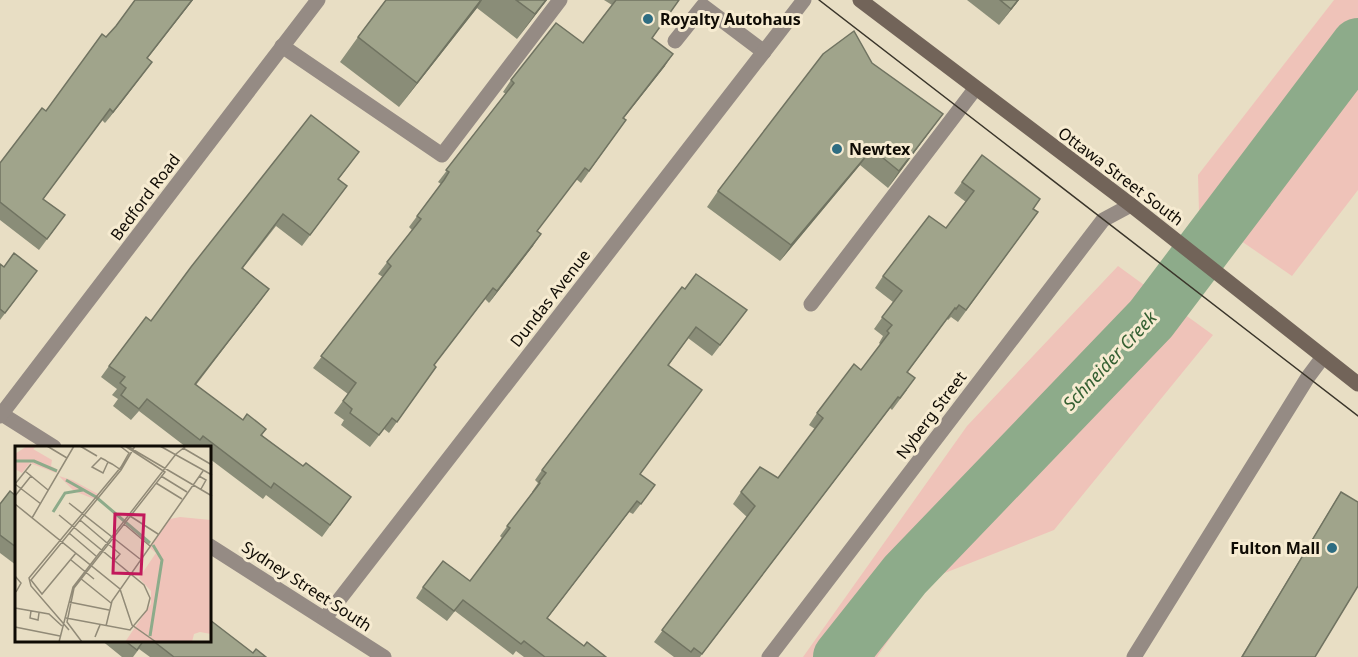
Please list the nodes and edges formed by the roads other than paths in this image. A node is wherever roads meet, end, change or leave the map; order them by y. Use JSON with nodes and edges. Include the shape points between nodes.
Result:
{"nodes":[{"id":1,"x":318,"y":0,"type":"edge"},
{"id":2,"x":560,"y":0,"type":"edge"},
{"id":3,"x":804,"y":0,"type":"edge"},
{"id":4,"x":860,"y":0,"type":"edge"},
{"id":5,"x":702,"y":3,"type":"edge"},
{"id":6,"x":675,"y":41,"type":"dead end"},
{"id":7,"x":282,"y":46,"type":"junction"},
{"id":8,"x":764,"y":52,"type":"junction"},
{"id":9,"x":975,"y":89,"type":"junction"},
{"id":10,"x":1131,"y":206,"type":"junction"},
{"id":11,"x":811,"y":304,"type":"dead end"},
{"id":12,"x":1323,"y":357,"type":"junction"},
{"id":13,"x":1358,"y":384,"type":"edge"},
{"id":14,"x":0,"y":414,"type":"edge"},
{"id":15,"x":52,"y":446,"type":"edge"},
{"id":16,"x":212,"y":547,"type":"edge"},
{"id":17,"x":325,"y":618,"type":"junction"},
{"id":18,"x":384,"y":657,"type":"edge"},
{"id":19,"x":769,"y":657,"type":"edge"},
{"id":20,"x":1134,"y":657,"type":"edge"}],
"edges":[{"from":1,"to":7,"type":"street","name":"Bedford Road"},
{"from":2,"to":7,"type":"street","via":[[442,155]]},
{"from":3,"to":8,"type":"street","name":"Dundas Avenue"},
{"from":4,"to":9,"type":"main road","name":"Ottawa Street South"},
{"from":5,"to":6,"type":"street"},
{"from":5,"to":8,"type":"street"},
{"from":7,"to":14,"type":"street","name":"Bedford Road"},
{"from":8,"to":17,"type":"street","name":"Dundas Avenue"},
{"from":9,"to":10,"type":"main road","name":"Ottawa Street South"},
{"from":9,"to":11,"type":"street"},
{"from":10,"to":12,"type":"main road","name":"Ottawa Street South"},
{"from":10,"to":19,"type":"street","name":"Nyberg Street","via":[[1103,220]]},
{"from":12,"to":13,"type":"main road","name":"Ottawa Street South"},
{"from":12,"to":20,"type":"street"},
{"from":14,"to":15,"type":"street"},
{"from":16,"to":17,"type":"street","name":"Sydney Street South"},
{"from":17,"to":18,"type":"street","name":"Sydney Street South"}]}
